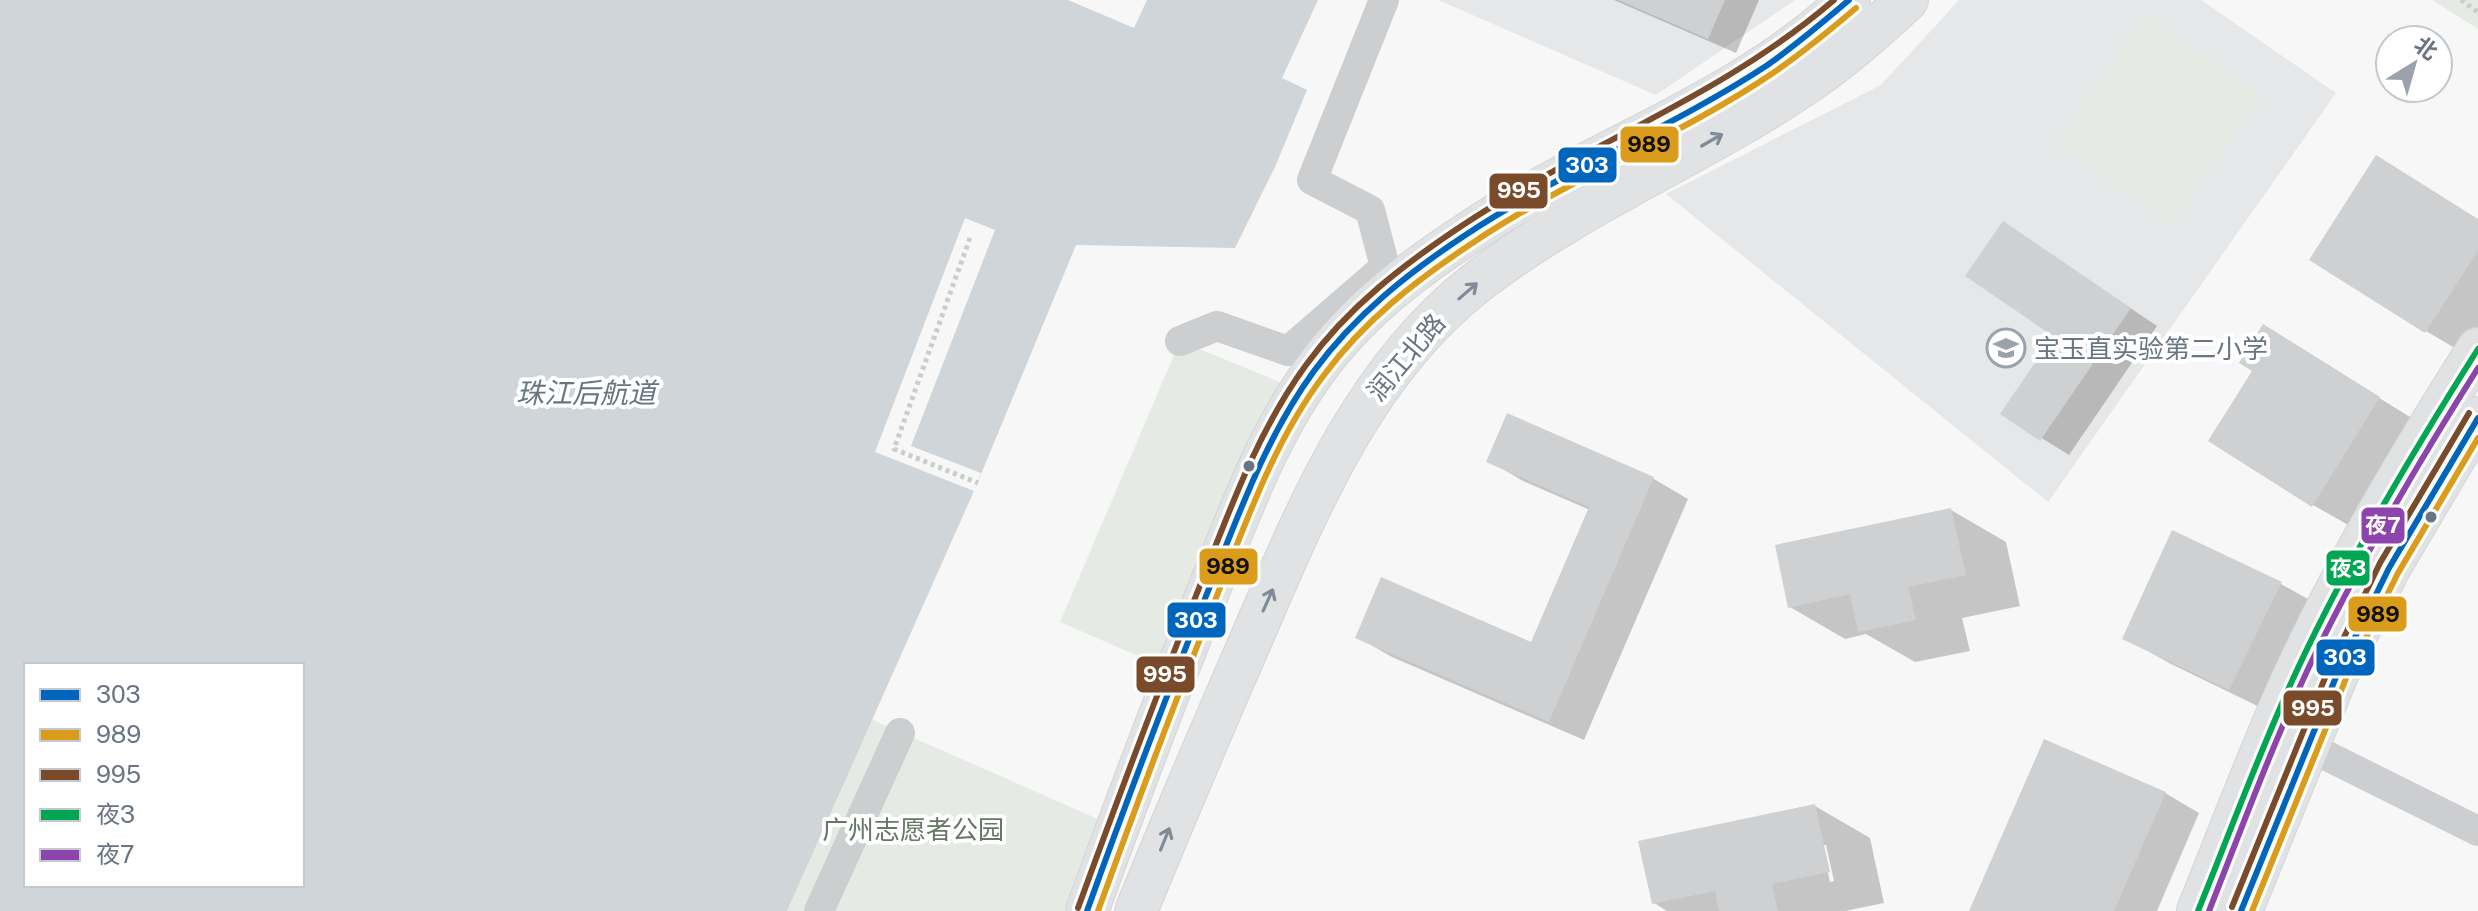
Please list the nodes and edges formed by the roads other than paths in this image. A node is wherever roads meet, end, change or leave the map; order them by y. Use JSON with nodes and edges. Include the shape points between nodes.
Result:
{"nodes":[{"id":1,"x":1384,"y":0,"type":"edge"},
{"id":2,"x":1849,"y":0,"type":"edge"},
{"id":3,"x":1907,"y":0,"type":"edge"},
{"id":4,"x":1180,"y":341,"type":"dead end"},
{"id":5,"x":2478,"y":349,"type":"edge"},
{"id":6,"x":2478,"y":418,"type":"edge"},
{"id":7,"x":900,"y":733,"type":"dead end"},
{"id":8,"x":2289,"y":737,"type":"junction"},
{"id":9,"x":2478,"y":831,"type":"edge"},
{"id":10,"x":819,"y":911,"type":"edge"},
{"id":11,"x":1087,"y":911,"type":"edge"},
{"id":12,"x":1136,"y":911,"type":"edge"},
{"id":13,"x":2198,"y":911,"type":"edge"},
{"id":14,"x":2241,"y":911,"type":"edge"}],
"edges":[{"from":1,"to":4,"type":"street","via":[[1312,180],[1370,210],[1385,267],[1288,351],[1217,326]]},
{"from":2,"to":11,"type":"street","name":"润江北路","via":[[1792,46],[1721,92],[1489,219],[1395,285],[1338,341],[1289,406],[1252,484]]},
{"from":12,"to":3,"type":"street","name":"润江北路","one_way":true,"via":[[1323,482],[1370,398],[1396,364],[1445,310],[1511,258],[1811,80]]},
{"from":5,"to":8,"type":"street","via":[[2374,518],[2317,628]]},
{"from":6,"to":8,"type":"street","via":[[2389,568],[2338,672]]},
{"from":7,"to":10,"type":"street"},
{"from":8,"to":9,"type":"street"},
{"from":8,"to":13,"type":"street"},
{"from":8,"to":14,"type":"street"}]}
